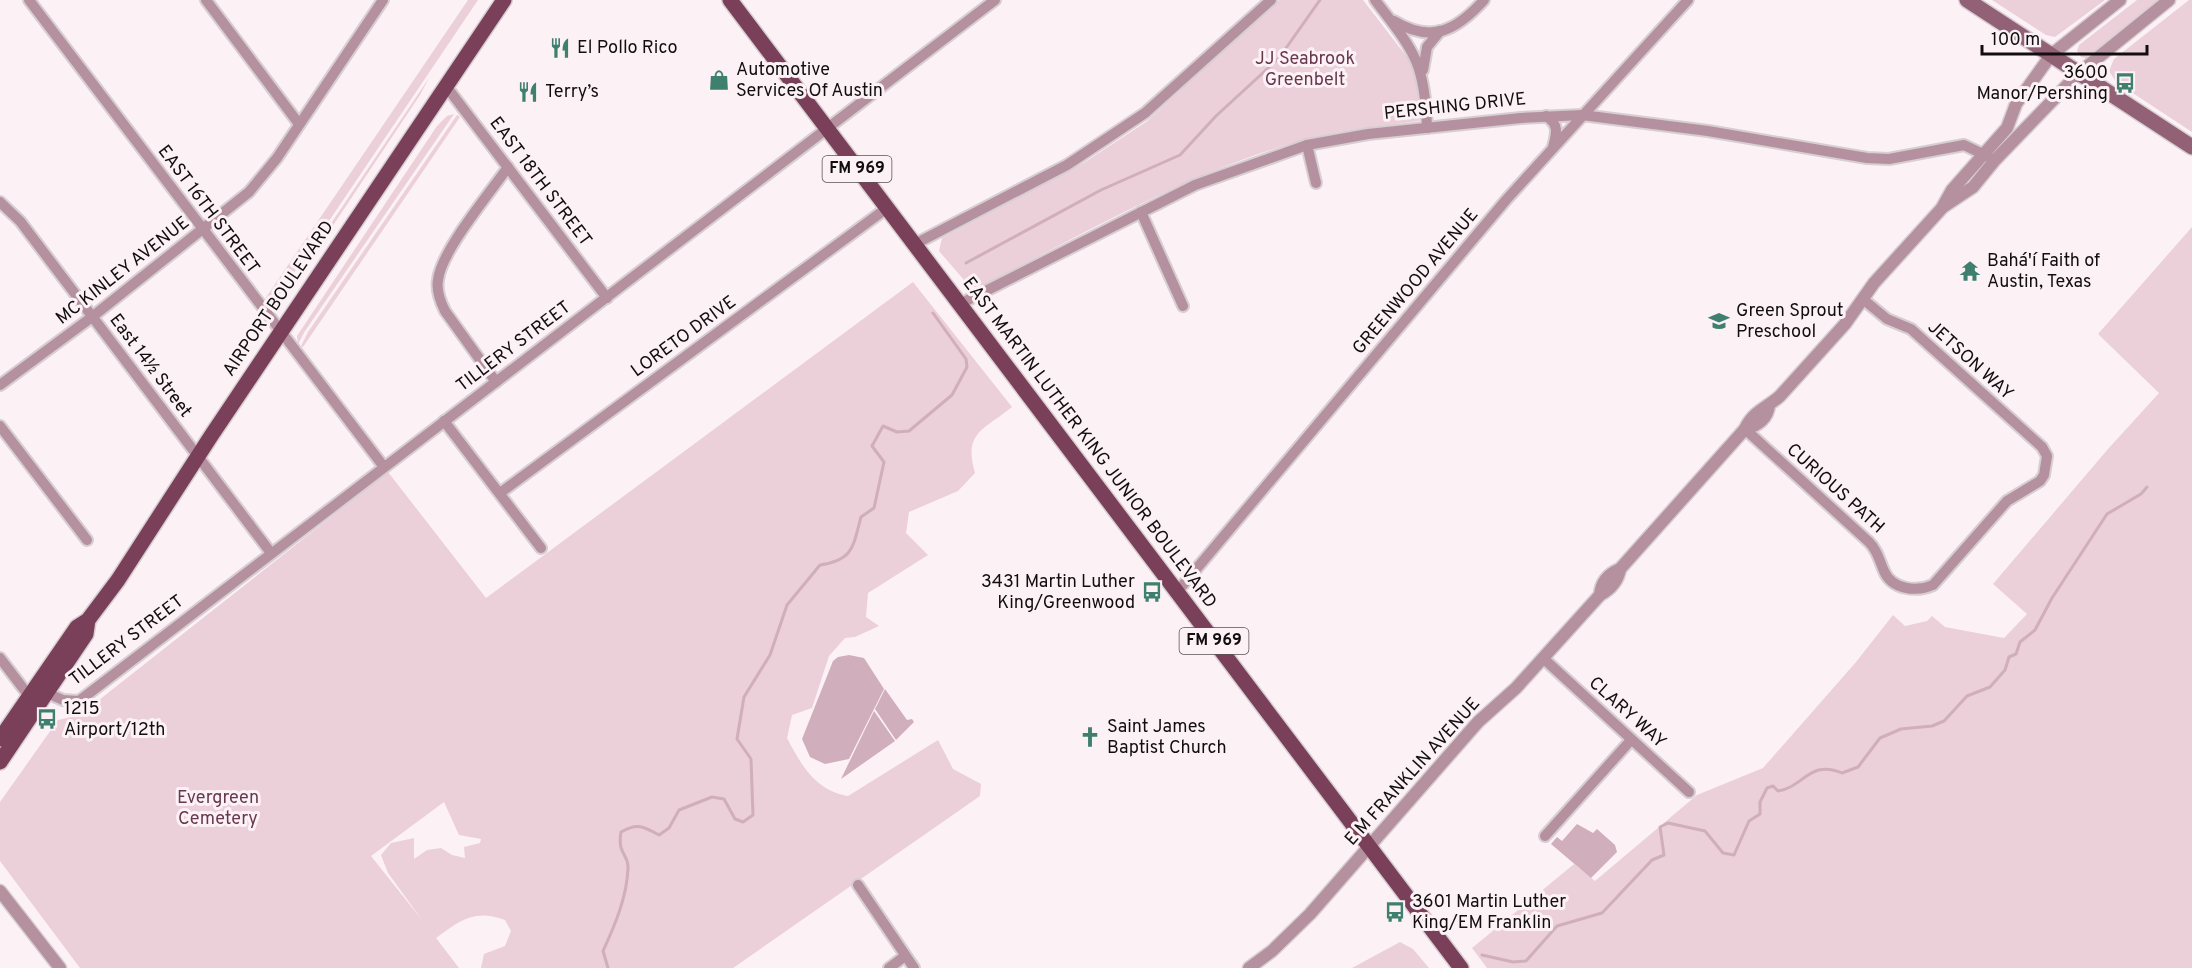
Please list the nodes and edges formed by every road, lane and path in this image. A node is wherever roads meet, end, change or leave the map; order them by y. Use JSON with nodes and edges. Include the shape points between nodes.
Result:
{"nodes":[{"id":1,"x":29,"y":0,"type":"edge"},
{"id":2,"x":206,"y":0,"type":"edge"},
{"id":3,"x":382,"y":0,"type":"edge"},
{"id":4,"x":504,"y":0,"type":"edge"},
{"id":5,"x":730,"y":0,"type":"edge"},
{"id":6,"x":996,"y":0,"type":"edge"},
{"id":7,"x":1271,"y":0,"type":"edge"},
{"id":8,"x":1375,"y":0,"type":"edge"},
{"id":9,"x":1484,"y":0,"type":"edge"},
{"id":10,"x":1688,"y":0,"type":"edge"},
{"id":11,"x":1967,"y":0,"type":"edge"},
{"id":12,"x":2121,"y":0,"type":"edge"},
{"id":13,"x":2169,"y":0,"type":"edge"},
{"id":14,"x":1389,"y":18,"type":"junction"},
{"id":15,"x":1440,"y":31,"type":"junction"},
{"id":16,"x":2051,"y":55,"type":"junction"},
{"id":17,"x":2079,"y":73,"type":"junction"},
{"id":18,"x":1423,"y":74,"type":"junction"},
{"id":19,"x":446,"y":86,"type":"junction"},
{"id":20,"x":1582,"y":115,"type":"junction"},
{"id":21,"x":1546,"y":116,"type":"junction"},
{"id":22,"x":299,"y":124,"type":"junction"},
{"id":23,"x":1427,"y":128,"type":"junction"},
{"id":24,"x":827,"y":130,"type":"junction"},
{"id":25,"x":1307,"y":145,"type":"junction"},
{"id":26,"x":2192,"y":147,"type":"edge"},
{"id":27,"x":1552,"y":149,"type":"junction"},
{"id":28,"x":1989,"y":157,"type":"junction"},
{"id":29,"x":508,"y":167,"type":"junction"},
{"id":30,"x":1316,"y":183,"type":"dead end"},
{"id":31,"x":0,"y":202,"type":"edge"},
{"id":32,"x":887,"y":208,"type":"junction"},
{"id":33,"x":1141,"y":212,"type":"junction"},
{"id":34,"x":203,"y":231,"type":"junction"},
{"id":35,"x":915,"y":244,"type":"junction"},
{"id":36,"x":607,"y":298,"type":"junction"},
{"id":37,"x":1864,"y":300,"type":"junction"},
{"id":38,"x":960,"y":304,"type":"junction"},
{"id":39,"x":1183,"y":306,"type":"dead end"},
{"id":40,"x":92,"y":317,"type":"junction"},
{"id":41,"x":281,"y":331,"type":"junction"},
{"id":42,"x":496,"y":382,"type":"junction"},
{"id":43,"x":0,"y":385,"type":"edge"},
{"id":44,"x":444,"y":421,"type":"junction"},
{"id":45,"x":0,"y":426,"type":"edge"},
{"id":46,"x":1745,"y":429,"type":"junction"},
{"id":47,"x":198,"y":456,"type":"junction"},
{"id":48,"x":384,"y":467,"type":"junction"},
{"id":49,"x":500,"y":493,"type":"junction"},
{"id":50,"x":87,"y":540,"type":"dead end"},
{"id":51,"x":541,"y":548,"type":"dead end"},
{"id":52,"x":271,"y":553,"type":"junction"},
{"id":53,"x":1924,"y":589,"type":"joint"},
{"id":54,"x":1177,"y":592,"type":"junction"},
{"id":55,"x":88,"y":620,"type":"junction"},
{"id":56,"x":0,"y":658,"type":"edge"},
{"id":57,"x":1543,"y":658,"type":"junction"},
{"id":58,"x":47,"y":693,"type":"junction"},
{"id":59,"x":29,"y":696,"type":"junction"},
{"id":60,"x":0,"y":739,"type":"edge"},
{"id":61,"x":1630,"y":740,"type":"junction"},
{"id":62,"x":0,"y":762,"type":"edge"},
{"id":63,"x":1689,"y":792,"type":"dead end"},
{"id":64,"x":1545,"y":836,"type":"dead end"},
{"id":65,"x":1369,"y":847,"type":"junction"},
{"id":66,"x":858,"y":885,"type":"dead end"},
{"id":67,"x":0,"y":891,"type":"edge"},
{"id":68,"x":905,"y":956,"type":"junction"},
{"id":69,"x":60,"y":968,"type":"edge"},
{"id":70,"x":889,"y":968,"type":"edge"},
{"id":71,"x":914,"y":968,"type":"edge"},
{"id":72,"x":1249,"y":968,"type":"edge"},
{"id":73,"x":1461,"y":968,"type":"edge"}],
"edges":[{"from":1,"to":34,"type":"street","name":"EAST 16TH STREET"},
{"from":2,"to":22,"type":"street"},
{"from":3,"to":22,"type":"street","name":"MC KINLEY AVENUE"},
{"from":4,"to":19,"type":"main road","name":"AIRPORT BOULEVARD"},
{"from":5,"to":24,"type":"main road","name":"EAST MARTIN LUTHER KING JUNIOR BOULEVARD","number":"FM 969"},
{"from":6,"to":24,"type":"street","name":"TILLERY STREET"},
{"from":7,"to":35,"type":"street","via":[[1144,113],[1067,165]]},
{"from":8,"to":14,"type":"street"},
{"from":9,"to":15,"type":"street","via":[[1462,22]]},
{"from":10,"to":20,"type":"street","name":"GREENWOOD AVENUE"},
{"from":11,"to":16,"type":"main road"},
{"from":12,"to":16,"type":"street"},
{"from":13,"to":17,"type":"street"},
{"from":14,"to":15,"type":"street","via":[[1419,32]]},
{"from":14,"to":18,"type":"street"},
{"from":15,"to":18,"type":"street","via":[[1427,47]]},
{"from":16,"to":17,"type":"main road"},
{"from":16,"to":28,"type":"street","via":[[2016,104]]},
{"from":17,"to":26,"type":"main road"},
{"from":17,"to":28,"type":"street"},
{"from":18,"to":23,"type":"street"},
{"from":19,"to":29,"type":"street","name":"EAST 18TH STREET"},
{"from":19,"to":41,"type":"main road","name":"AIRPORT BOULEVARD"},
{"from":20,"to":21,"type":"street","name":"PERSHING DRIVE"},
{"from":20,"to":27,"type":"street","name":"GREENWOOD AVENUE"},
{"from":20,"to":28,"type":"street","name":"PERSHING DRIVE","via":[[1867,158],[1900,157],[1965,145]]},
{"from":21,"to":23,"type":"street","name":"PERSHING DRIVE"},
{"from":21,"to":27,"type":"street","via":[[1557,130]]},
{"from":22,"to":34,"type":"street","name":"MC KINLEY AVENUE","via":[[249,192]]},
{"from":23,"to":25,"type":"street","name":"PERSHING DRIVE"},
{"from":24,"to":32,"type":"main road","name":"EAST MARTIN LUTHER KING JUNIOR BOULEVARD","number":"FM 969"},
{"from":24,"to":36,"type":"street","name":"TILLERY STREET"},
{"from":25,"to":30,"type":"street"},
{"from":25,"to":33,"type":"street","name":"PERSHING DRIVE","via":[[1196,185]]},
{"from":27,"to":54,"type":"street","name":"GREENWOOD AVENUE"},
{"from":28,"to":37,"type":"street","name":"E M FRANKLIN AVENUE","via":[[1952,190],[1942,208],[1874,283]]},
{"from":29,"to":36,"type":"street","name":"EAST 18TH STREET"},
{"from":29,"to":42,"type":"street","via":[[446,257],[437,287],[450,321]]},
{"from":31,"to":40,"type":"street","name":"East 14½ Street","via":[[20,220]]},
{"from":32,"to":35,"type":"main road","name":"EAST MARTIN LUTHER KING JUNIOR BOULEVARD","number":"FM 969"},
{"from":32,"to":49,"type":"street","name":"LORETO DRIVE"},
{"from":33,"to":38,"type":"street","name":"PERSHING DRIVE"},
{"from":33,"to":39,"type":"street"},
{"from":34,"to":40,"type":"street","name":"MC KINLEY AVENUE"},
{"from":34,"to":41,"type":"street","name":"EAST 16TH STREET"},
{"from":35,"to":38,"type":"main road","name":"EAST MARTIN LUTHER KING JUNIOR BOULEVARD","number":"FM 969"},
{"from":36,"to":42,"type":"street","name":"TILLERY STREET"},
{"from":37,"to":46,"type":"street","name":"E M FRANKLIN AVENUE","via":[[1769,405],[1761,421]]},
{"from":37,"to":53,"type":"street","name":"JETSON WAY","via":[[1887,319],[1911,329],[2043,447],[2048,456],[2040,482],[2007,501],[1942,577]]},
{"from":38,"to":54,"type":"main road","name":"EAST MARTIN LUTHER KING JUNIOR BOULEVARD","number":"FM 969"},
{"from":40,"to":43,"type":"street","name":"MC KINLEY AVENUE"},
{"from":40,"to":47,"type":"street","name":"East 14½ Street"},
{"from":41,"to":47,"type":"main road","name":"AIRPORT BOULEVARD"},
{"from":41,"to":48,"type":"street","name":"EAST 16TH STREET"},
{"from":42,"to":44,"type":"street","name":"TILLERY STREET"},
{"from":44,"to":48,"type":"street","name":"TILLERY STREET"},
{"from":44,"to":49,"type":"street"},
{"from":45,"to":50,"type":"street"},
{"from":46,"to":53,"type":"street","name":"CURIOUS PATH","via":[[1875,547],[1890,578],[1906,589]]},
{"from":46,"to":57,"type":"street","name":"E M FRANKLIN AVENUE","via":[[1620,569],[1612,572],[1601,585],[1600,595]]},
{"from":47,"to":52,"type":"street","name":"East 14½ Street"},
{"from":47,"to":55,"type":"main road","name":"AIRPORT BOULEVARD"},
{"from":48,"to":52,"type":"street","name":"TILLERY STREET"},
{"from":49,"to":51,"type":"street"},
{"from":52,"to":58,"type":"street","name":"TILLERY STREET","via":[[79,700],[63,700]]},
{"from":54,"to":65,"type":"main road","name":"EAST MARTIN LUTHER KING JUNIOR BOULEVARD","number":"FM 969"},
{"from":55,"to":58,"type":"main road","name":"AIRPORT BOULEVARD","via":[[86,634]]},
{"from":55,"to":59,"type":"main road","name":"AIRPORT BOULEVARD","via":[[77,627]]},
{"from":56,"to":59,"type":"street"},
{"from":57,"to":61,"type":"street","name":"CLARY WAY"},
{"from":57,"to":65,"type":"street","name":"E M FRANKLIN AVENUE","via":[[1478,722]]},
{"from":58,"to":62,"type":"main road","name":"AIRPORT BOULEVARD"},
{"from":59,"to":60,"type":"main road","name":"AIRPORT BOULEVARD"},
{"from":61,"to":63,"type":"street","name":"CLARY WAY"},
{"from":61,"to":64,"type":"street"},
{"from":65,"to":72,"type":"street","name":"E M FRANKLIN AVENUE","via":[[1310,914]]},
{"from":65,"to":73,"type":"main road","name":"EAST MARTIN LUTHER KING JUNIOR BOULEVARD","number":"FM 969"},
{"from":66,"to":68,"type":"street"},
{"from":67,"to":69,"type":"street"},
{"from":68,"to":70,"type":"street"},
{"from":68,"to":71,"type":"street"}]}
